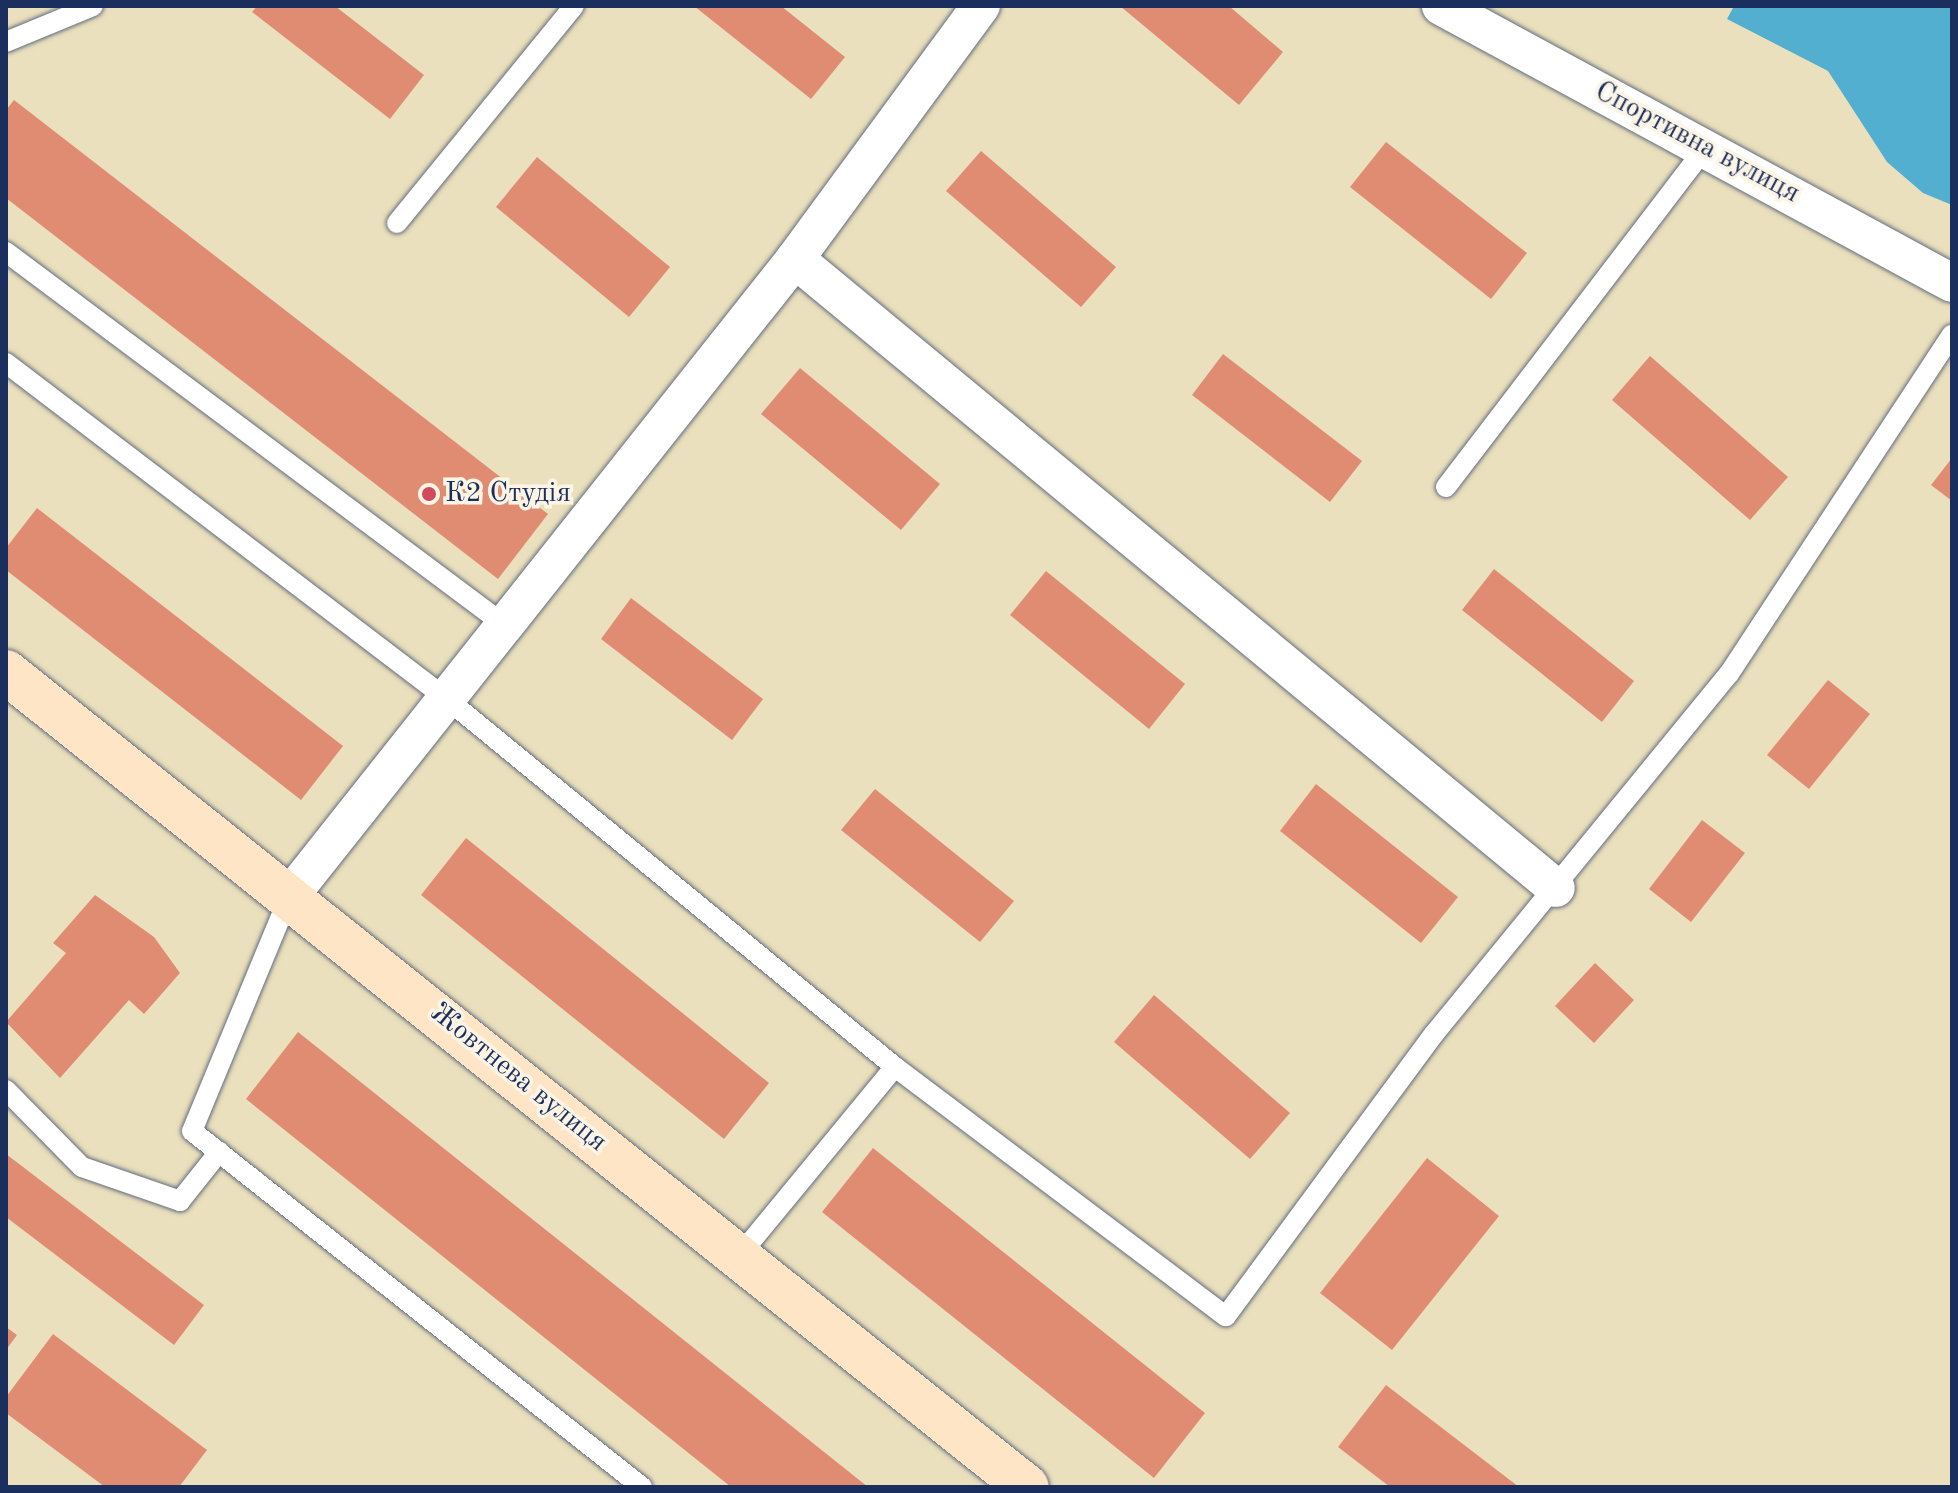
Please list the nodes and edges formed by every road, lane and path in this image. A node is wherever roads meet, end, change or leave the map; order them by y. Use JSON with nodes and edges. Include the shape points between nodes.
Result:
{"nodes":[{"id":1,"x":93,"y":6,"type":"edge"},
{"id":2,"x":574,"y":6,"type":"edge"},
{"id":3,"x":981,"y":6,"type":"edge"},
{"id":4,"x":1441,"y":6,"type":"edge"},
{"id":5,"x":6,"y":42,"type":"edge"},
{"id":6,"x":1706,"y":147,"type":"junction"},
{"id":7,"x":397,"y":223,"type":"dead end"},
{"id":8,"x":6,"y":252,"type":"edge"},
{"id":9,"x":795,"y":259,"type":"junction"},
{"id":10,"x":1952,"y":283,"type":"edge"},
{"id":11,"x":1952,"y":335,"type":"edge"},
{"id":12,"x":6,"y":363,"type":"edge"},
{"id":13,"x":1446,"y":487,"type":"dead end"},
{"id":14,"x":506,"y":626,"type":"junction"},
{"id":15,"x":6,"y":672,"type":"edge"},
{"id":16,"x":447,"y":699,"type":"junction"},
{"id":17,"x":1556,"y":888,"type":"junction"},
{"id":18,"x":289,"y":897,"type":"junction"},
{"id":19,"x":895,"y":1067,"type":"junction"},
{"id":20,"x":6,"y":1090,"type":"edge"},
{"id":21,"x":219,"y":1152,"type":"junction"},
{"id":22,"x":739,"y":1256,"type":"junction"},
{"id":23,"x":1015,"y":1483,"type":"edge"},
{"id":24,"x":642,"y":1487,"type":"edge"}],
"edges":[{"from":1,"to":5,"type":"lane"},
{"from":2,"to":7,"type":"lane"},
{"from":3,"to":9,"type":"street"},
{"from":4,"to":6,"type":"street","name":"Спортивна вулиця"},
{"from":6,"to":10,"type":"street","name":"Спортивна вулиця"},
{"from":6,"to":13,"type":"lane"},
{"from":8,"to":14,"type":"lane"},
{"from":9,"to":14,"type":"street"},
{"from":9,"to":17,"type":"street"},
{"from":11,"to":17,"type":"lane","via":[[1729,674]]},
{"from":12,"to":16,"type":"lane"},
{"from":14,"to":16,"type":"street"},
{"from":15,"to":18,"type":"main road","name":"Жовтнева вулиця"},
{"from":16,"to":18,"type":"street"},
{"from":16,"to":19,"type":"lane"},
{"from":17,"to":19,"type":"lane","via":[[1434,1034],[1226,1316]]},
{"from":18,"to":21,"type":"lane","via":[[192,1131]]},
{"from":18,"to":22,"type":"main road","name":"Жовтнева вулиця"},
{"from":19,"to":22,"type":"lane"},
{"from":20,"to":21,"type":"lane","via":[[82,1167],[180,1201]]},
{"from":21,"to":24,"type":"lane"},
{"from":22,"to":23,"type":"main road","name":"Жовтнева вулиця"}]}
